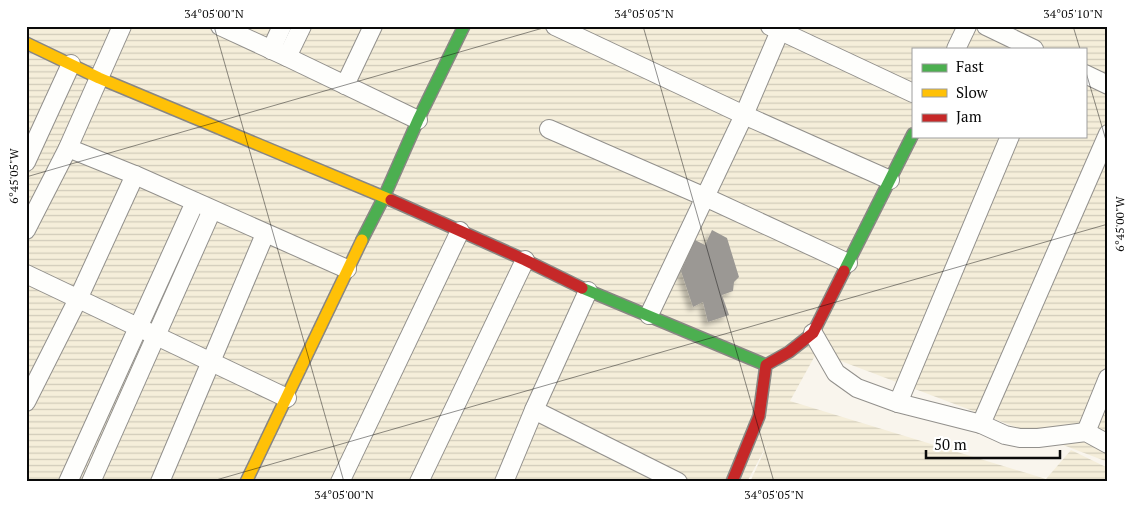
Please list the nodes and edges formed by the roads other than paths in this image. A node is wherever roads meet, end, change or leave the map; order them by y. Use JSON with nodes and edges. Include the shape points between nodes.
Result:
{"nodes":[{"id":1,"x":122,"y":26,"type":"edge"},
{"id":2,"x":220,"y":26,"type":"edge"},
{"id":3,"x":282,"y":26,"type":"edge"},
{"id":4,"x":302,"y":26,"type":"edge"},
{"id":5,"x":373,"y":26,"type":"edge"},
{"id":6,"x":464,"y":26,"type":"edge"},
{"id":7,"x":555,"y":26,"type":"edge"},
{"id":8,"x":967,"y":26,"type":"edge"},
{"id":9,"x":986,"y":26,"type":"edge"},
{"id":10,"x":777,"y":28,"type":"edge"},
{"id":11,"x":26,"y":43,"type":"edge"},
{"id":12,"x":956,"y":48,"type":"edge"},
{"id":13,"x":1032,"y":48,"type":"edge"},
{"id":14,"x":271,"y":50,"type":"junction"},
{"id":15,"x":288,"y":57,"type":"junction"},
{"id":16,"x":72,"y":64,"type":"junction"},
{"id":17,"x":1086,"y":74,"type":"edge"},
{"id":18,"x":99,"y":78,"type":"junction"},
{"id":19,"x":345,"y":84,"type":"junction"},
{"id":20,"x":1108,"y":85,"type":"edge"},
{"id":21,"x":912,"y":93,"type":"edge"},
{"id":22,"x":744,"y":115,"type":"junction"},
{"id":23,"x":418,"y":120,"type":"junction"},
{"id":24,"x":549,"y":130,"type":"dead end"},
{"id":25,"x":1108,"y":134,"type":"edge"},
{"id":26,"x":912,"y":136,"type":"edge"},
{"id":27,"x":1009,"y":138,"type":"edge"},
{"id":28,"x":68,"y":148,"type":"junction"},
{"id":29,"x":26,"y":162,"type":"edge"},
{"id":30,"x":135,"y":175,"type":"junction"},
{"id":31,"x":890,"y":180,"type":"junction"},
{"id":32,"x":384,"y":197,"type":"junction"},
{"id":33,"x":705,"y":197,"type":"junction"},
{"id":34,"x":194,"y":202,"type":"junction"},
{"id":35,"x":212,"y":210,"type":"junction"},
{"id":36,"x":26,"y":230,"type":"edge"},
{"id":37,"x":460,"y":231,"type":"junction"},
{"id":38,"x":264,"y":234,"type":"junction"},
{"id":39,"x":525,"y":260,"type":"junction"},
{"id":40,"x":848,"y":263,"type":"junction"},
{"id":41,"x":347,"y":269,"type":"junction"},
{"id":42,"x":163,"y":272,"type":"junction"},
{"id":43,"x":26,"y":274,"type":"edge"},
{"id":44,"x":182,"y":281,"type":"junction"},
{"id":45,"x":588,"y":291,"type":"junction"},
{"id":46,"x":78,"y":299,"type":"junction"},
{"id":47,"x":649,"y":315,"type":"junction"},
{"id":48,"x":138,"y":327,"type":"junction"},
{"id":49,"x":813,"y":333,"type":"junction"},
{"id":50,"x":157,"y":336,"type":"junction"},
{"id":51,"x":211,"y":363,"type":"junction"},
{"id":52,"x":766,"y":366,"type":"junction"},
{"id":53,"x":1108,"y":378,"type":"edge"},
{"id":54,"x":110,"y":388,"type":"junction"},
{"id":55,"x":130,"y":396,"type":"junction"},
{"id":56,"x":287,"y":398,"type":"junction"},
{"id":57,"x":26,"y":402,"type":"edge"},
{"id":58,"x":898,"y":403,"type":"junction"},
{"id":59,"x":534,"y":410,"type":"junction"},
{"id":60,"x":981,"y":424,"type":"junction"},
{"id":61,"x":1086,"y":432,"type":"junction"},
{"id":62,"x":90,"y":433,"type":"junction"},
{"id":63,"x":109,"y":442,"type":"junction"},
{"id":64,"x":1108,"y":444,"type":"edge"},
{"id":65,"x":70,"y":481,"type":"edge"},
{"id":66,"x":247,"y":481,"type":"edge"},
{"id":67,"x":91,"y":482,"type":"edge"},
{"id":68,"x":160,"y":482,"type":"edge"},
{"id":69,"x":340,"y":482,"type":"edge"},
{"id":70,"x":419,"y":482,"type":"edge"},
{"id":71,"x":504,"y":482,"type":"edge"},
{"id":72,"x":678,"y":482,"type":"edge"},
{"id":73,"x":732,"y":482,"type":"edge"}],
"edges":[{"from":1,"to":18,"type":"street"},
{"from":2,"to":14,"type":"street"},
{"from":3,"to":14,"type":"street"},
{"from":4,"to":15,"type":"street"},
{"from":5,"to":19,"type":"street"},
{"from":6,"to":23,"type":"street"},
{"from":7,"to":22,"type":"street"},
{"from":8,"to":12,"type":"street"},
{"from":9,"to":13,"type":"street"},
{"from":10,"to":21,"type":"street"},
{"from":10,"to":22,"type":"street"},
{"from":11,"to":16,"type":"street"},
{"from":14,"to":15,"type":"street"},
{"from":15,"to":19,"type":"street"},
{"from":16,"to":18,"type":"street"},
{"from":16,"to":29,"type":"street"},
{"from":17,"to":20,"type":"street"},
{"from":18,"to":28,"type":"street"},
{"from":18,"to":32,"type":"street"},
{"from":19,"to":23,"type":"street"},
{"from":22,"to":31,"type":"street"},
{"from":22,"to":33,"type":"street"},
{"from":23,"to":32,"type":"street"},
{"from":24,"to":33,"type":"street"},
{"from":25,"to":60,"type":"street"},
{"from":26,"to":31,"type":"street"},
{"from":27,"to":58,"type":"street"},
{"from":28,"to":30,"type":"street"},
{"from":28,"to":36,"type":"street"},
{"from":30,"to":34,"type":"street"},
{"from":30,"to":46,"type":"street"},
{"from":31,"to":40,"type":"street"},
{"from":32,"to":37,"type":"street"},
{"from":32,"to":41,"type":"street"},
{"from":33,"to":40,"type":"street"},
{"from":33,"to":47,"type":"street"},
{"from":34,"to":35,"type":"street"},
{"from":34,"to":42,"type":"street"},
{"from":35,"to":38,"type":"street"},
{"from":35,"to":44,"type":"street"},
{"from":37,"to":39,"type":"street"},
{"from":37,"to":69,"type":"street"},
{"from":38,"to":41,"type":"street"},
{"from":38,"to":51,"type":"street"},
{"from":39,"to":45,"type":"street"},
{"from":39,"to":70,"type":"street"},
{"from":40,"to":49,"type":"street"},
{"from":41,"to":56,"type":"street"},
{"from":42,"to":44,"type":"street"},
{"from":42,"to":48,"type":"street"},
{"from":43,"to":46,"type":"street"},
{"from":44,"to":50,"type":"street"},
{"from":45,"to":47,"type":"street"},
{"from":45,"to":59,"type":"street"},
{"from":46,"to":48,"type":"street"},
{"from":46,"to":57,"type":"street"},
{"from":47,"to":52,"type":"street"},
{"from":48,"to":50,"type":"street"},
{"from":48,"to":54,"type":"street"},
{"from":49,"to":52,"type":"street"},
{"from":49,"to":58,"type":"street","via":[[836,373],[857,388]]},
{"from":50,"to":51,"type":"street"},
{"from":50,"to":55,"type":"street"},
{"from":51,"to":56,"type":"street"},
{"from":51,"to":68,"type":"street"},
{"from":52,"to":73,"type":"street","via":[[759,416]]},
{"from":53,"to":61,"type":"street"},
{"from":54,"to":55,"type":"street"},
{"from":54,"to":62,"type":"street"},
{"from":55,"to":63,"type":"street"},
{"from":56,"to":66,"type":"street"},
{"from":58,"to":60,"type":"street"},
{"from":59,"to":71,"type":"street"},
{"from":59,"to":72,"type":"street"},
{"from":60,"to":61,"type":"street","via":[[1020,438]]},
{"from":61,"to":64,"type":"street"},
{"from":62,"to":63,"type":"street"},
{"from":62,"to":65,"type":"street"},
{"from":63,"to":67,"type":"street"}]}
